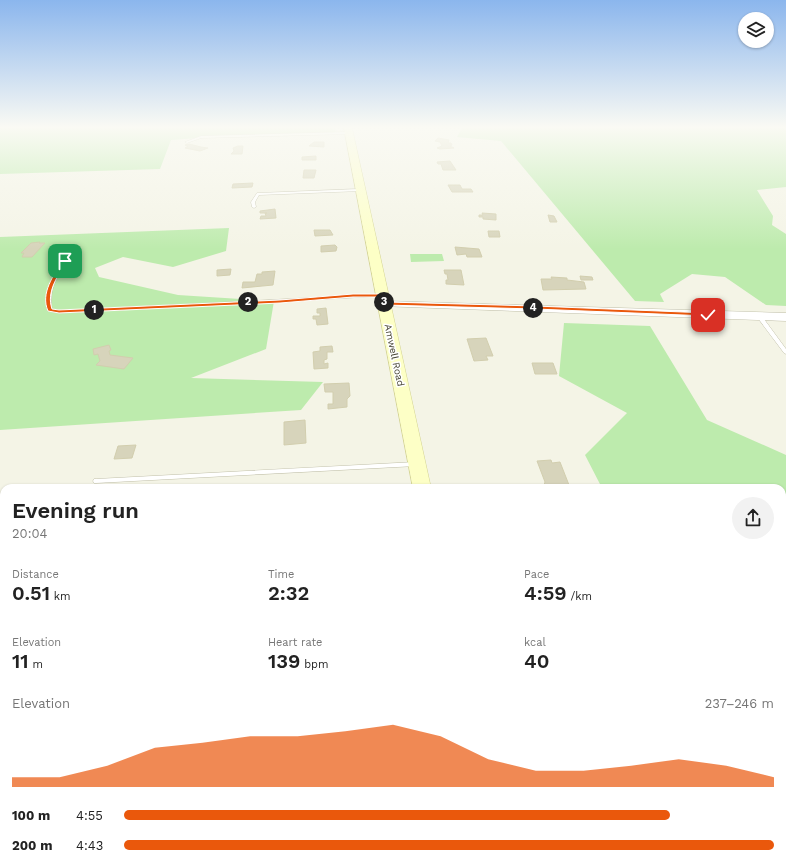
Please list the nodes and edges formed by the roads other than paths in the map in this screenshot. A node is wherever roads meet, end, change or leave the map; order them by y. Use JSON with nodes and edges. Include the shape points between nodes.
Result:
{"nodes":[{"id":1,"x":356,"y":169,"type":"edge"},
{"id":2,"x":360,"y":190,"type":"junction"},
{"id":3,"x":254,"y":207,"type":"dead end"},
{"id":4,"x":71,"y":246,"type":"dead end"},
{"id":5,"x":384,"y":300,"type":"junction"},
{"id":6,"x":758,"y":316,"type":"junction"},
{"id":7,"x":786,"y":317,"type":"edge"},
{"id":8,"x":786,"y":352,"type":"edge"},
{"id":9,"x":418,"y":464,"type":"junction"},
{"id":10,"x":96,"y":481,"type":"dead end"},
{"id":11,"x":421,"y":484,"type":"edge"}],
"edges":[{"from":1,"to":2,"type":"main road","name":"Amwell Road"},
{"from":2,"to":3,"type":"lane","via":[[258,194],[253,202]]},
{"from":2,"to":5,"type":"main road","name":"Amwell Road"},
{"from":4,"to":5,"type":"lane","via":[[49,291],[50,310],[59,312],[155,308],[353,296]]},
{"from":5,"to":6,"type":"street"},
{"from":5,"to":9,"type":"main road","name":"Amwell Road"},
{"from":6,"to":7,"type":"street"},
{"from":6,"to":8,"type":"lane"},
{"from":9,"to":10,"type":"lane"},
{"from":9,"to":11,"type":"main road","name":"Amwell Road"}]}
